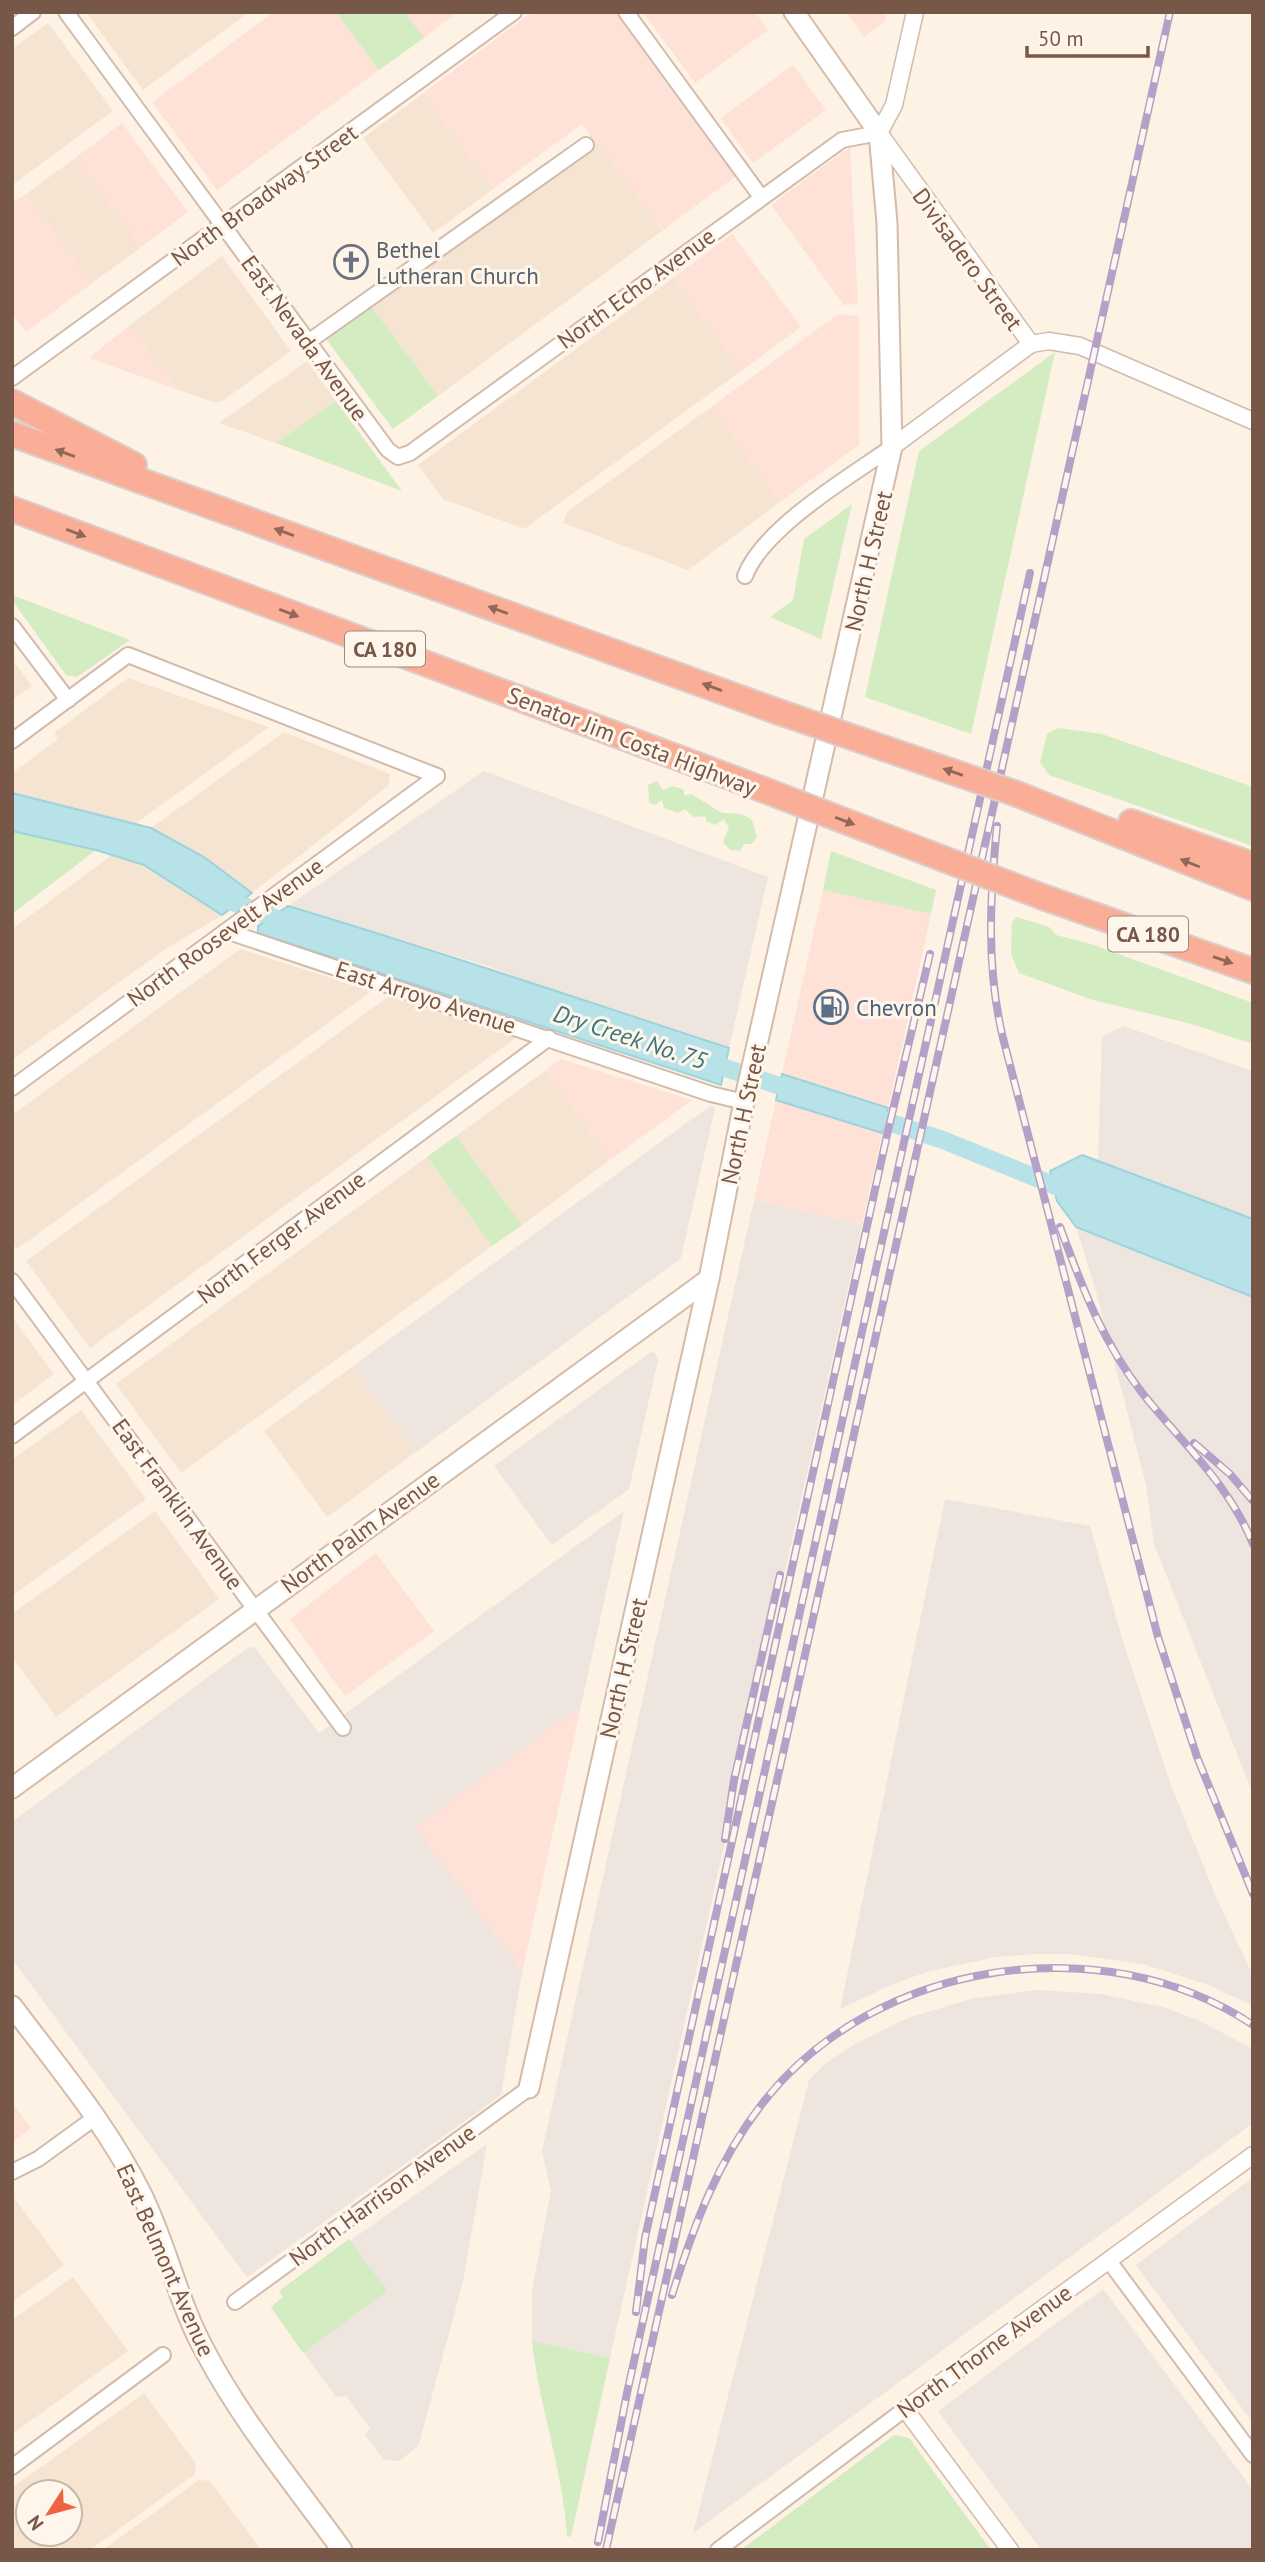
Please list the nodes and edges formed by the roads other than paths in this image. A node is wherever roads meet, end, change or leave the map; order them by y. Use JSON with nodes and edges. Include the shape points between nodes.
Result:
{"nodes":[{"id":1,"x":33,"y":12,"type":"edge"},
{"id":2,"x":66,"y":12,"type":"edge"},
{"id":3,"x":514,"y":12,"type":"edge"},
{"id":4,"x":626,"y":12,"type":"edge"},
{"id":5,"x":793,"y":12,"type":"edge"},
{"id":6,"x":915,"y":12,"type":"edge"},
{"id":7,"x":12,"y":28,"type":"edge"},
{"id":8,"x":880,"y":133,"type":"junction"},
{"id":9,"x":586,"y":145,"type":"dead end"},
{"id":10,"x":761,"y":197,"type":"junction"},
{"id":11,"x":222,"y":226,"type":"junction"},
{"id":12,"x":308,"y":342,"type":"junction"},
{"id":13,"x":1031,"y":344,"type":"junction"},
{"id":14,"x":12,"y":378,"type":"edge"},
{"id":15,"x":12,"y":402,"type":"edge"},
{"id":16,"x":1253,"y":421,"type":"edge"},
{"id":17,"x":22,"y":437,"type":"edge"},
{"id":18,"x":892,"y":447,"type":"junction"},
{"id":19,"x":398,"y":457,"type":"joint"},
{"id":20,"x":199,"y":501,"type":"junction"},
{"id":21,"x":12,"y":509,"type":"edge"},
{"id":22,"x":745,"y":576,"type":"dead end"},
{"id":23,"x":12,"y":626,"type":"edge"},
{"id":24,"x":68,"y":700,"type":"junction"},
{"id":25,"x":12,"y":741,"type":"edge"},
{"id":26,"x":1059,"y":805,"type":"junction"},
{"id":27,"x":1253,"y":865,"type":"edge"},
{"id":28,"x":1253,"y":888,"type":"edge"},
{"id":29,"x":226,"y":931,"type":"junction"},
{"id":30,"x":1253,"y":971,"type":"edge"},
{"id":31,"x":549,"y":1038,"type":"junction"},
{"id":32,"x":12,"y":1088,"type":"edge"},
{"id":33,"x":744,"y":1102,"type":"junction"},
{"id":34,"x":709,"y":1279,"type":"junction"},
{"id":35,"x":12,"y":1282,"type":"edge"},
{"id":36,"x":88,"y":1381,"type":"junction"},
{"id":37,"x":12,"y":1436,"type":"edge"},
{"id":38,"x":255,"y":1608,"type":"junction"},
{"id":39,"x":343,"y":1728,"type":"dead end"},
{"id":40,"x":12,"y":1788,"type":"edge"},
{"id":41,"x":12,"y":2006,"type":"edge"},
{"id":42,"x":529,"y":2088,"type":"joint"},
{"id":43,"x":96,"y":2117,"type":"junction"},
{"id":44,"x":1253,"y":2155,"type":"edge"},
{"id":45,"x":12,"y":2172,"type":"edge"},
{"id":46,"x":1109,"y":2261,"type":"junction"},
{"id":47,"x":235,"y":2302,"type":"dead end"},
{"id":48,"x":163,"y":2355,"type":"dead end"},
{"id":49,"x":905,"y":2409,"type":"junction"},
{"id":50,"x":1253,"y":2455,"type":"edge"},
{"id":51,"x":12,"y":2466,"type":"edge"},
{"id":52,"x":342,"y":2550,"type":"edge"},
{"id":53,"x":718,"y":2550,"type":"edge"},
{"id":54,"x":1010,"y":2550,"type":"edge"}],
"edges":[{"from":1,"to":7,"type":"street"},
{"from":2,"to":11,"type":"street","name":"East Nevada Avenue"},
{"from":3,"to":11,"type":"street","name":"North Broadway Street"},
{"from":4,"to":10,"type":"street"},
{"from":5,"to":8,"type":"main road","name":"Divisadero Street"},
{"from":6,"to":8,"type":"street","via":[[894,104]]},
{"from":8,"to":10,"type":"street","name":"North Echo Avenue","via":[[842,140]]},
{"from":8,"to":13,"type":"street","name":"Divisadero Street"},
{"from":8,"to":18,"type":"main road","name":"North H Street","via":[[887,223]]},
{"from":9,"to":12,"type":"street"},
{"from":10,"to":19,"type":"street","name":"North Echo Avenue","via":[[410,453]]},
{"from":11,"to":12,"type":"street","name":"East Nevada Avenue"},
{"from":11,"to":14,"type":"street","name":"North Broadway Street"},
{"from":12,"to":19,"type":"street","name":"East Nevada Avenue","via":[[388,450]]},
{"from":13,"to":16,"type":"street","name":"Divisadero Street","via":[[1049,341],[1080,346]]},
{"from":13,"to":18,"type":"street"},
{"from":15,"to":20,"type":"highway"},
{"from":20,"to":17,"type":"highway","one_way":true},
{"from":18,"to":22,"type":"street","via":[[772,535]]},
{"from":18,"to":33,"type":"main road","name":"North H Street"},
{"from":26,"to":20,"type":"highway","one_way":true,"bridge":true,"via":[[776,711]]},
{"from":21,"to":30,"type":"highway","name":"Senator Jim Costa Highway","number":"CA 180","one_way":true,"bridge":true,"via":[[1043,897]]},
{"from":23,"to":24,"type":"street"},
{"from":24,"to":25,"type":"street"},
{"from":24,"to":29,"type":"street","name":"North Roosevelt Avenue","via":[[128,655],[437,776]]},
{"from":26,"to":27,"type":"highway","via":[[1076,802]]},
{"from":28,"to":26,"type":"highway","one_way":true},
{"from":29,"to":31,"type":"street","name":"East Arroyo Avenue"},
{"from":29,"to":32,"type":"street","name":"North Roosevelt Avenue"},
{"from":31,"to":33,"type":"street","name":"East Arroyo Avenue"},
{"from":31,"to":36,"type":"street","name":"North Ferger Avenue"},
{"from":33,"to":34,"type":"main road","name":"North H Street"},
{"from":34,"to":38,"type":"main road","name":"North Palm Avenue"},
{"from":34,"to":42,"type":"main road","name":"North H Street"},
{"from":35,"to":36,"type":"street","name":"East Franklin Avenue"},
{"from":36,"to":37,"type":"street","name":"North Ferger Avenue"},
{"from":36,"to":38,"type":"street","name":"East Franklin Avenue"},
{"from":38,"to":39,"type":"street","name":"East Franklin Avenue"},
{"from":38,"to":40,"type":"main road","name":"North Palm Avenue"},
{"from":41,"to":43,"type":"main road","name":"East Belmont Avenue"},
{"from":42,"to":47,"type":"street","name":"North Harrison Avenue"},
{"from":43,"to":45,"type":"street"},
{"from":43,"to":52,"type":"main road","name":"East Belmont Avenue","via":[[142,2194],[205,2352],[249,2422]]},
{"from":44,"to":46,"type":"street","name":"North Thorne Avenue"},
{"from":46,"to":49,"type":"street","name":"North Thorne Avenue"},
{"from":46,"to":50,"type":"street"},
{"from":48,"to":51,"type":"street"},
{"from":49,"to":53,"type":"street","name":"North Thorne Avenue"},
{"from":49,"to":54,"type":"street"}]}
